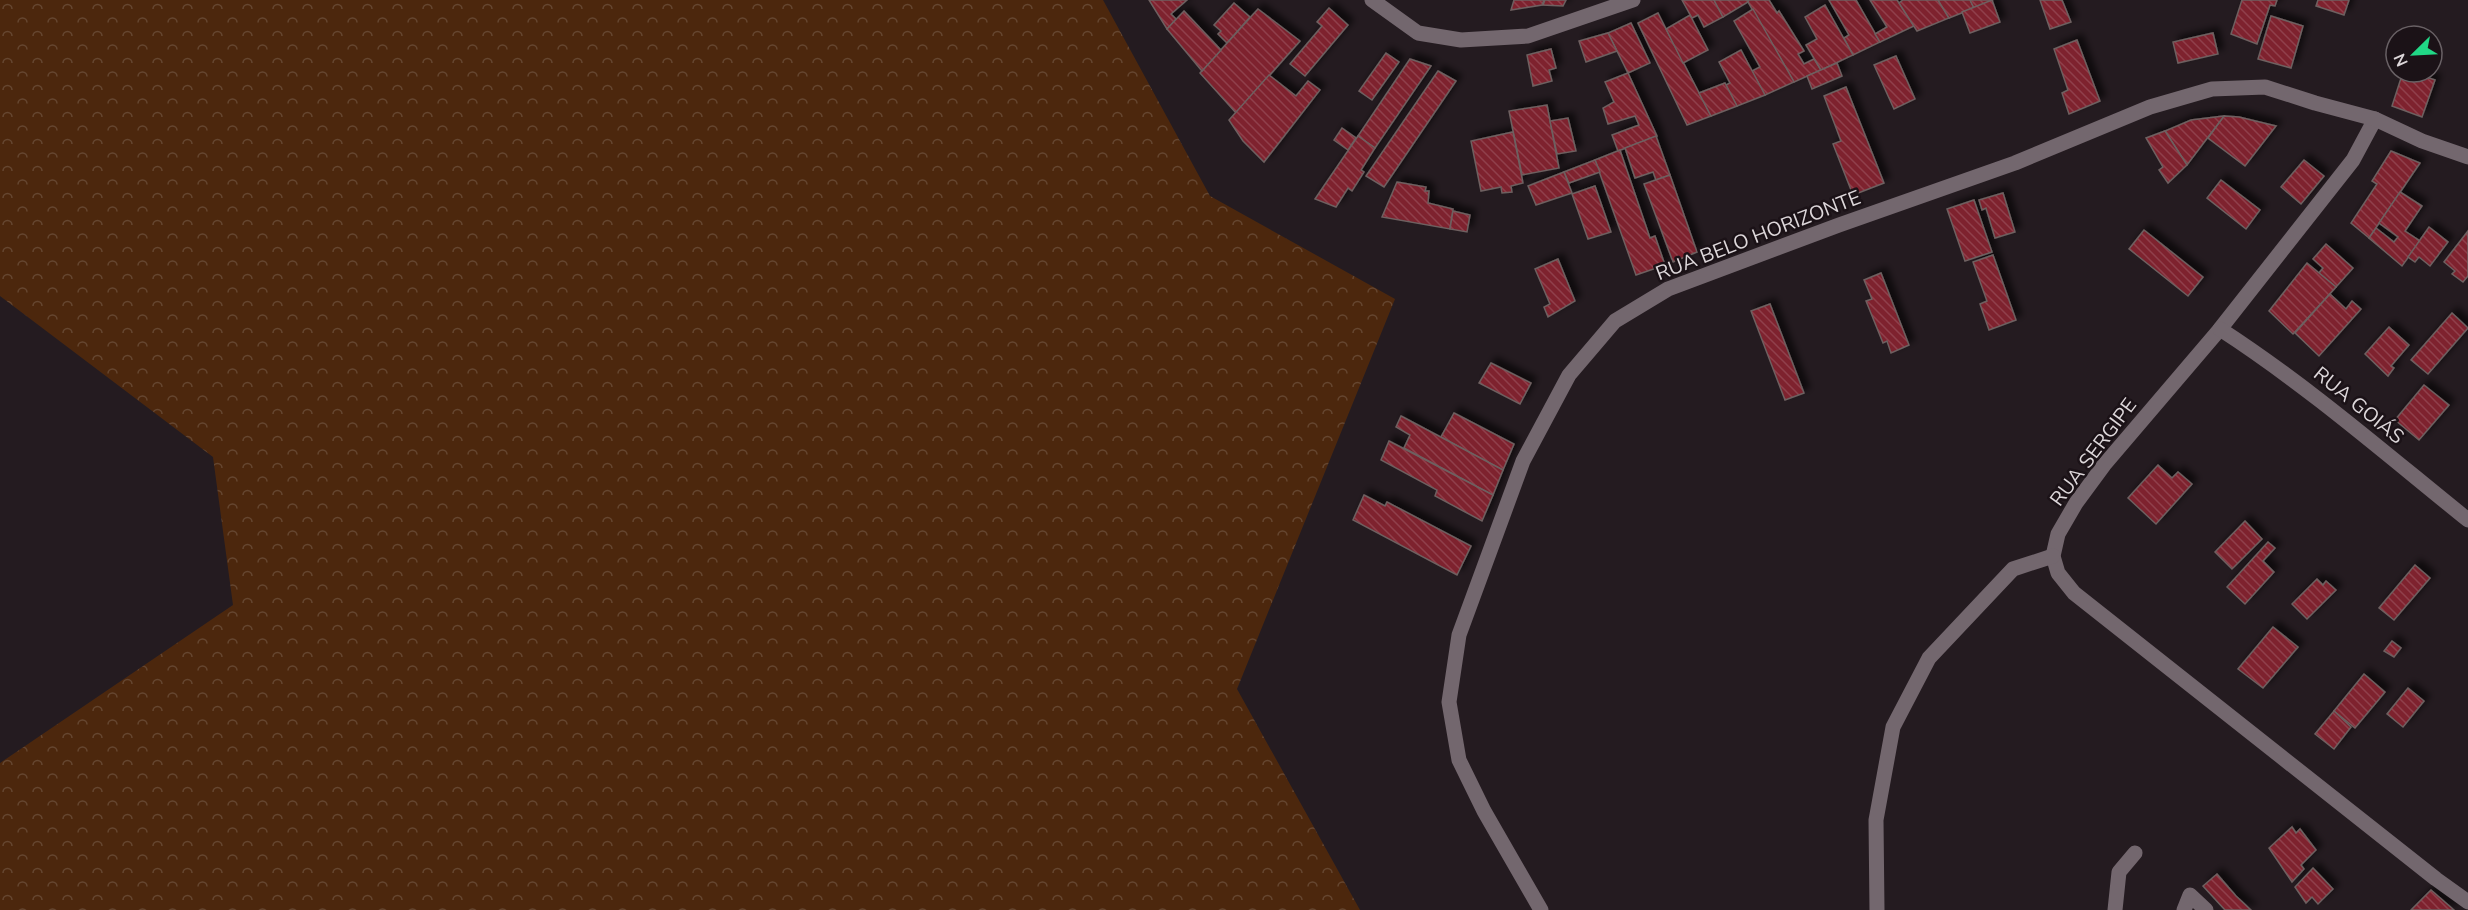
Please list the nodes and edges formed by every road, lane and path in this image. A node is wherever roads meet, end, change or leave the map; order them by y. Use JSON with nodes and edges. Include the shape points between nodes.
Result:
{"nodes":[{"id":1,"x":1372,"y":0,"type":"edge"},
{"id":2,"x":1633,"y":0,"type":"edge"},
{"id":3,"x":2375,"y":119,"type":"junction"},
{"id":4,"x":2468,"y":157,"type":"edge"},
{"id":5,"x":2220,"y":329,"type":"junction"},
{"id":6,"x":2468,"y":520,"type":"edge"},
{"id":7,"x":2054,"y":555,"type":"junction"},
{"id":8,"x":2135,"y":853,"type":"dead end"},
{"id":9,"x":2468,"y":903,"type":"edge"},
{"id":10,"x":1541,"y":910,"type":"edge"},
{"id":11,"x":1877,"y":910,"type":"edge"},
{"id":12,"x":2115,"y":910,"type":"edge"},
{"id":13,"x":2184,"y":910,"type":"edge"},
{"id":14,"x":2206,"y":910,"type":"edge"}],
"edges":[{"from":1,"to":2,"type":"street","via":[[1418,33],[1461,40],[1528,36]]},
{"from":3,"to":4,"type":"street","name":"RUA BELO HORIZONTE"},
{"from":3,"to":5,"type":"street","name":"RUA SERGIPE","via":[[2353,160]]},
{"from":3,"to":10,"type":"street","name":"RUA BELO HORIZONTE","via":[[2265,87],[2212,88],[2150,107],[2015,163],[1668,290],[1615,321],[1569,375],[1523,461],[1459,635],[1449,702],[1459,760]]},
{"from":5,"to":6,"type":"street","name":"RUA GOIÁS","via":[[2320,399]]},
{"from":5,"to":7,"type":"street","name":"RUA SERGIPE","via":[[2104,465],[2058,534]]},
{"from":7,"to":9,"type":"street","via":[[2058,573],[2074,593]]},
{"from":7,"to":11,"type":"street","via":[[2013,569],[1929,658],[1893,727],[1876,820]]},
{"from":8,"to":12,"type":"street","via":[[2120,872]]},
{"from":13,"to":14,"type":"street","via":[[2190,895]]}]}
